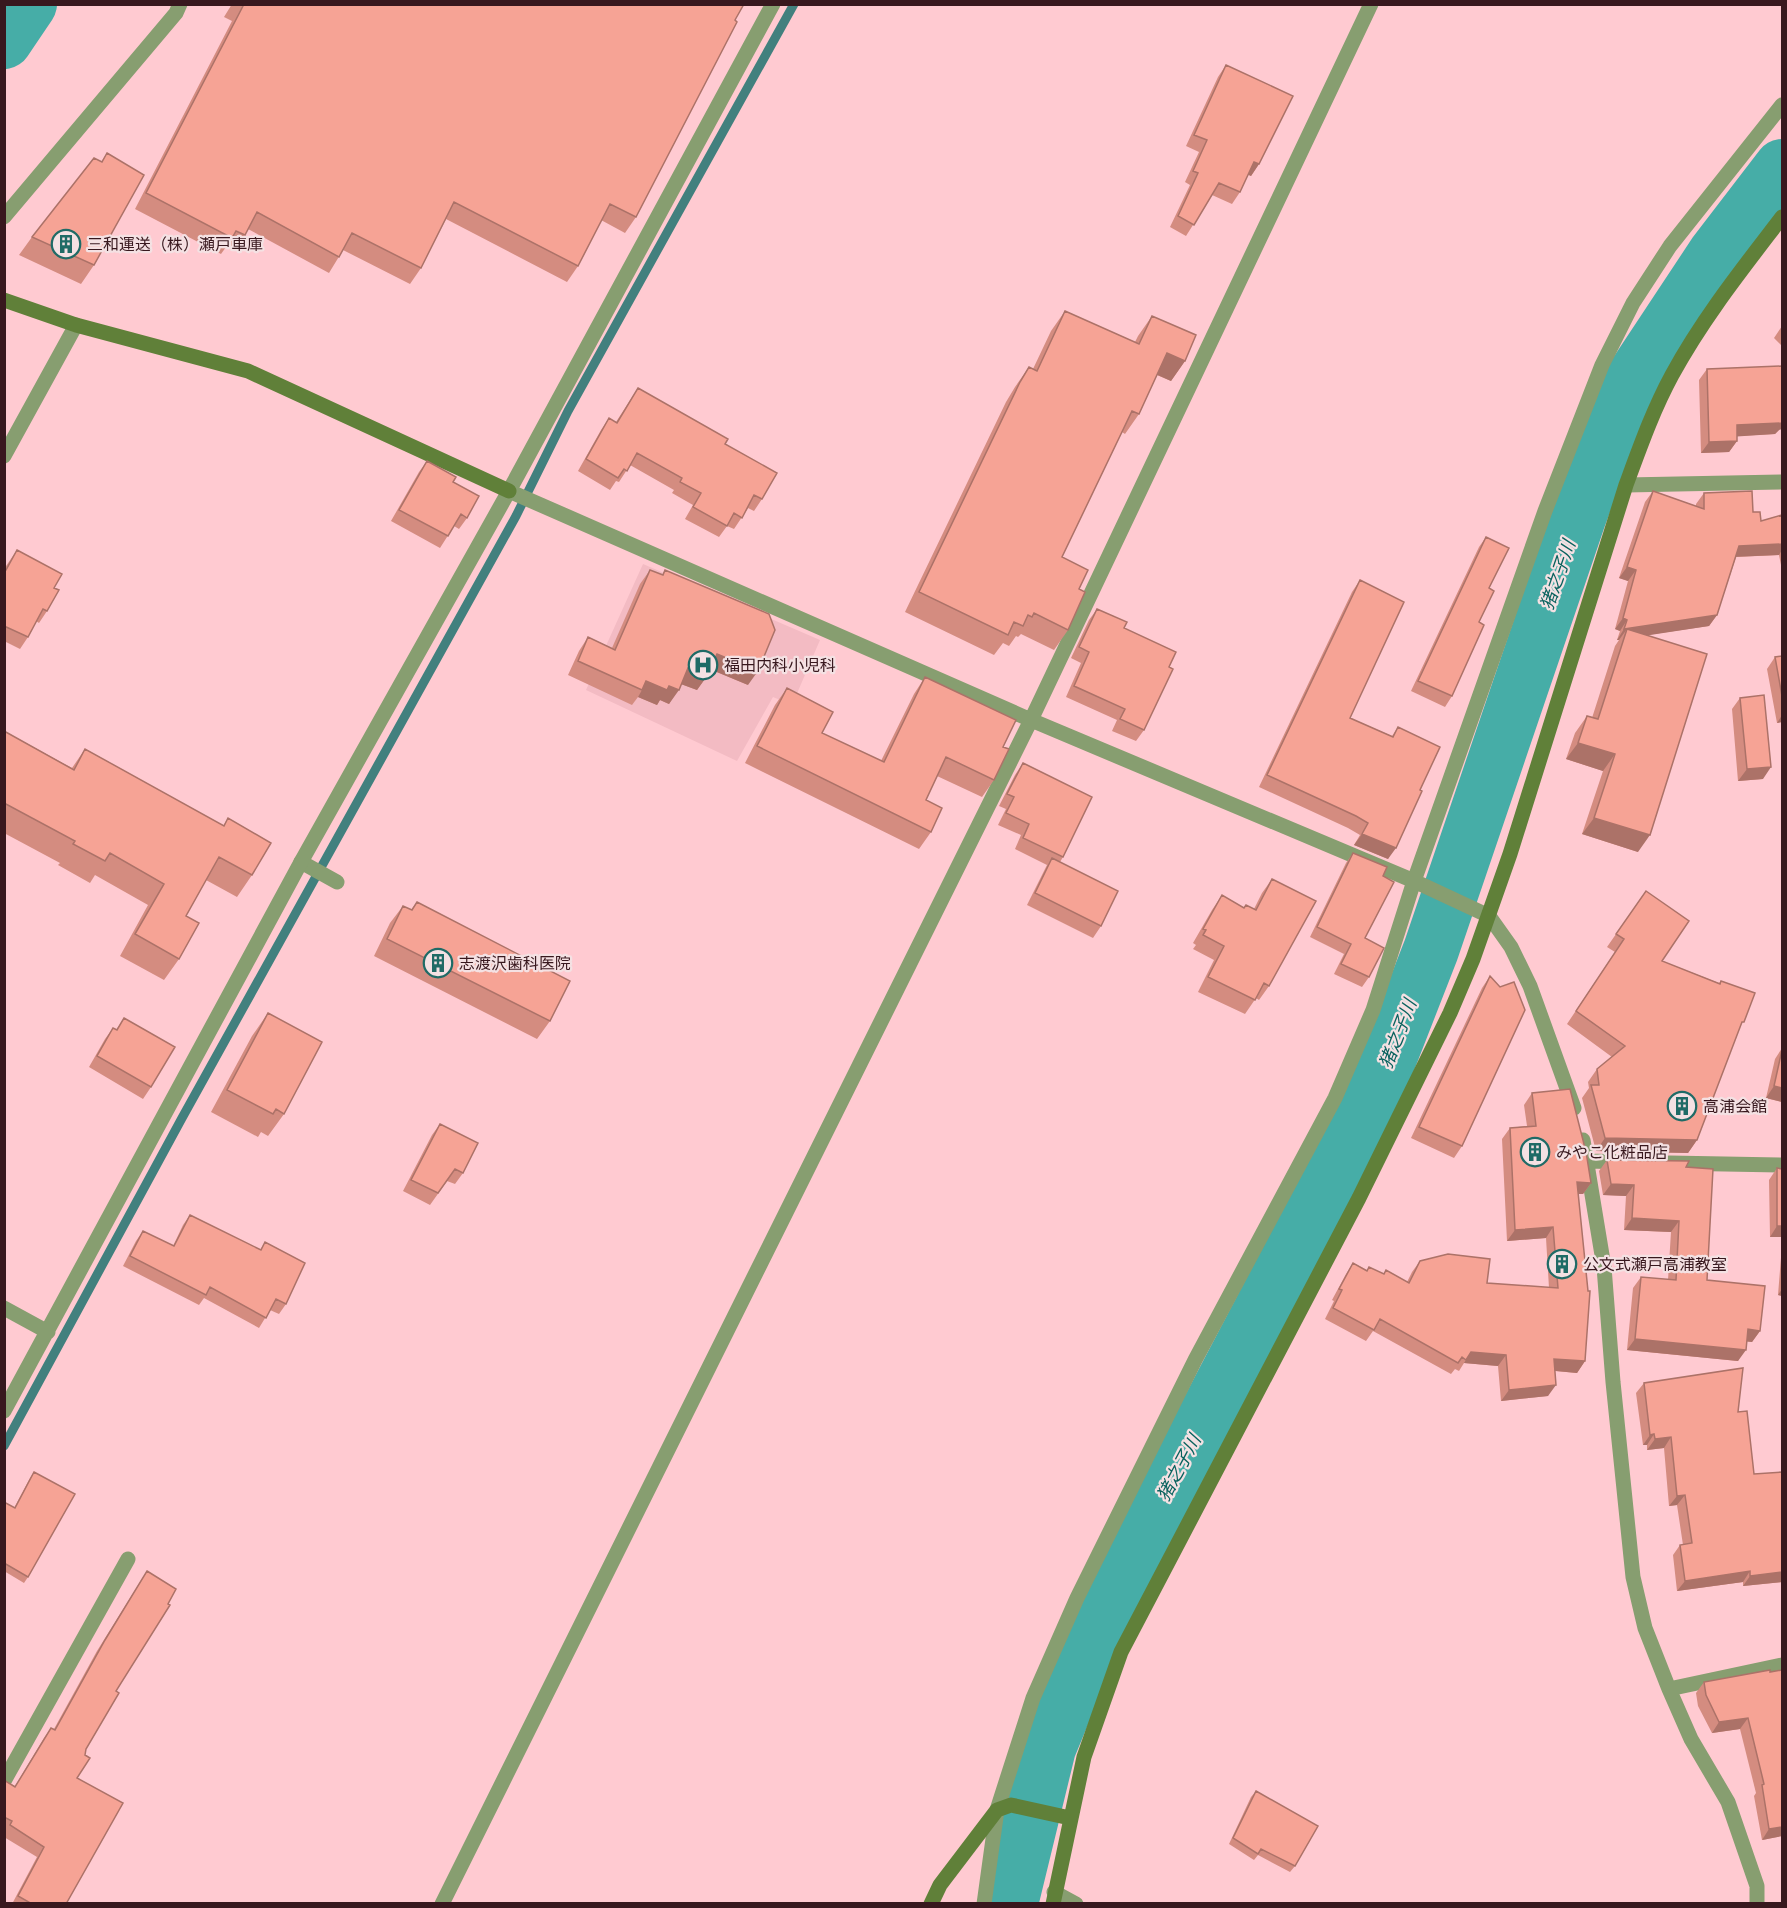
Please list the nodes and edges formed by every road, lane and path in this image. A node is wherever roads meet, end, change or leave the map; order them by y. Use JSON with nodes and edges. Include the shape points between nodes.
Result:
{"nodes":[{"id":1,"x":180,"y":4,"type":"edge"},
{"id":2,"x":773,"y":4,"type":"edge"},
{"id":3,"x":1371,"y":4,"type":"edge"},
{"id":4,"x":1782,"y":105,"type":"edge"},
{"id":5,"x":4,"y":217,"type":"edge"},
{"id":6,"x":1782,"y":217,"type":"edge"},
{"id":7,"x":4,"y":300,"type":"edge"},
{"id":8,"x":75,"y":325,"type":"junction"},
{"id":9,"x":4,"y":456,"type":"edge"},
{"id":10,"x":1782,"y":482,"type":"edge"},
{"id":11,"x":1626,"y":484,"type":"junction"},
{"id":12,"x":520,"y":496,"type":"junction"},
{"id":13,"x":1031,"y":720,"type":"junction"},
{"id":14,"x":306,"y":865,"type":"junction"},
{"id":15,"x":337,"y":882,"type":"dead end"},
{"id":16,"x":1419,"y":884,"type":"junction"},
{"id":17,"x":1489,"y":916,"type":"junction"},
{"id":18,"x":1588,"y":1161,"type":"junction"},
{"id":19,"x":1782,"y":1165,"type":"edge"},
{"id":20,"x":4,"y":1308,"type":"edge"},
{"id":21,"x":48,"y":1332,"type":"junction"},
{"id":22,"x":4,"y":1411,"type":"edge"},
{"id":23,"x":128,"y":1559,"type":"dead end"},
{"id":24,"x":1782,"y":1665,"type":"edge"},
{"id":25,"x":1670,"y":1689,"type":"junction"},
{"id":26,"x":4,"y":1781,"type":"edge"},
{"id":27,"x":1004,"y":1808,"type":"junction"},
{"id":28,"x":1062,"y":1816,"type":"junction"},
{"id":29,"x":1053,"y":1898,"type":"edge"},
{"id":30,"x":442,"y":1904,"type":"edge"},
{"id":31,"x":931,"y":1904,"type":"edge"},
{"id":32,"x":984,"y":1904,"type":"edge"},
{"id":33,"x":1076,"y":1904,"type":"edge"},
{"id":34,"x":1757,"y":1904,"type":"edge"}],
"edges":[{"from":1,"to":5,"type":"street"},
{"from":2,"to":12,"type":"street"},
{"from":3,"to":13,"type":"street"},
{"from":4,"to":16,"type":"street","via":[[1670,246],[1633,303],[1602,365],[1549,500]]},
{"from":6,"to":11,"type":"street","via":[[1719,300],[1672,375]]},
{"from":7,"to":8,"type":"street"},
{"from":8,"to":9,"type":"street"},
{"from":8,"to":12,"type":"street","via":[[248,371]]},
{"from":10,"to":11,"type":"street"},
{"from":11,"to":17,"type":"street"},
{"from":12,"to":13,"type":"street"},
{"from":12,"to":14,"type":"street"},
{"from":13,"to":16,"type":"street"},
{"from":13,"to":30,"type":"street"},
{"from":14,"to":15,"type":"street"},
{"from":14,"to":21,"type":"street"},
{"from":16,"to":17,"type":"street"},
{"from":16,"to":27,"type":"street","via":[[1373,1010],[1335,1098],[1195,1360],[1077,1598],[1033,1698]]},
{"from":17,"to":18,"type":"street","via":[[1511,947],[1530,986],[1572,1100]]},
{"from":17,"to":28,"type":"street","via":[[1450,1013],[1359,1198],[1121,1652]]},
{"from":18,"to":19,"type":"street"},
{"from":18,"to":25,"type":"street","via":[[1604,1267],[1633,1577],[1645,1628]]},
{"from":20,"to":21,"type":"street"},
{"from":21,"to":22,"type":"street"},
{"from":23,"to":26,"type":"street"},
{"from":24,"to":25,"type":"street"},
{"from":25,"to":34,"type":"street","via":[[1691,1739],[1728,1802],[1757,1886]]},
{"from":27,"to":28,"type":"street"},
{"from":27,"to":31,"type":"street","via":[[940,1885]]},
{"from":27,"to":32,"type":"street"},
{"from":28,"to":29,"type":"street"},
{"from":29,"to":33,"type":"street"}]}
